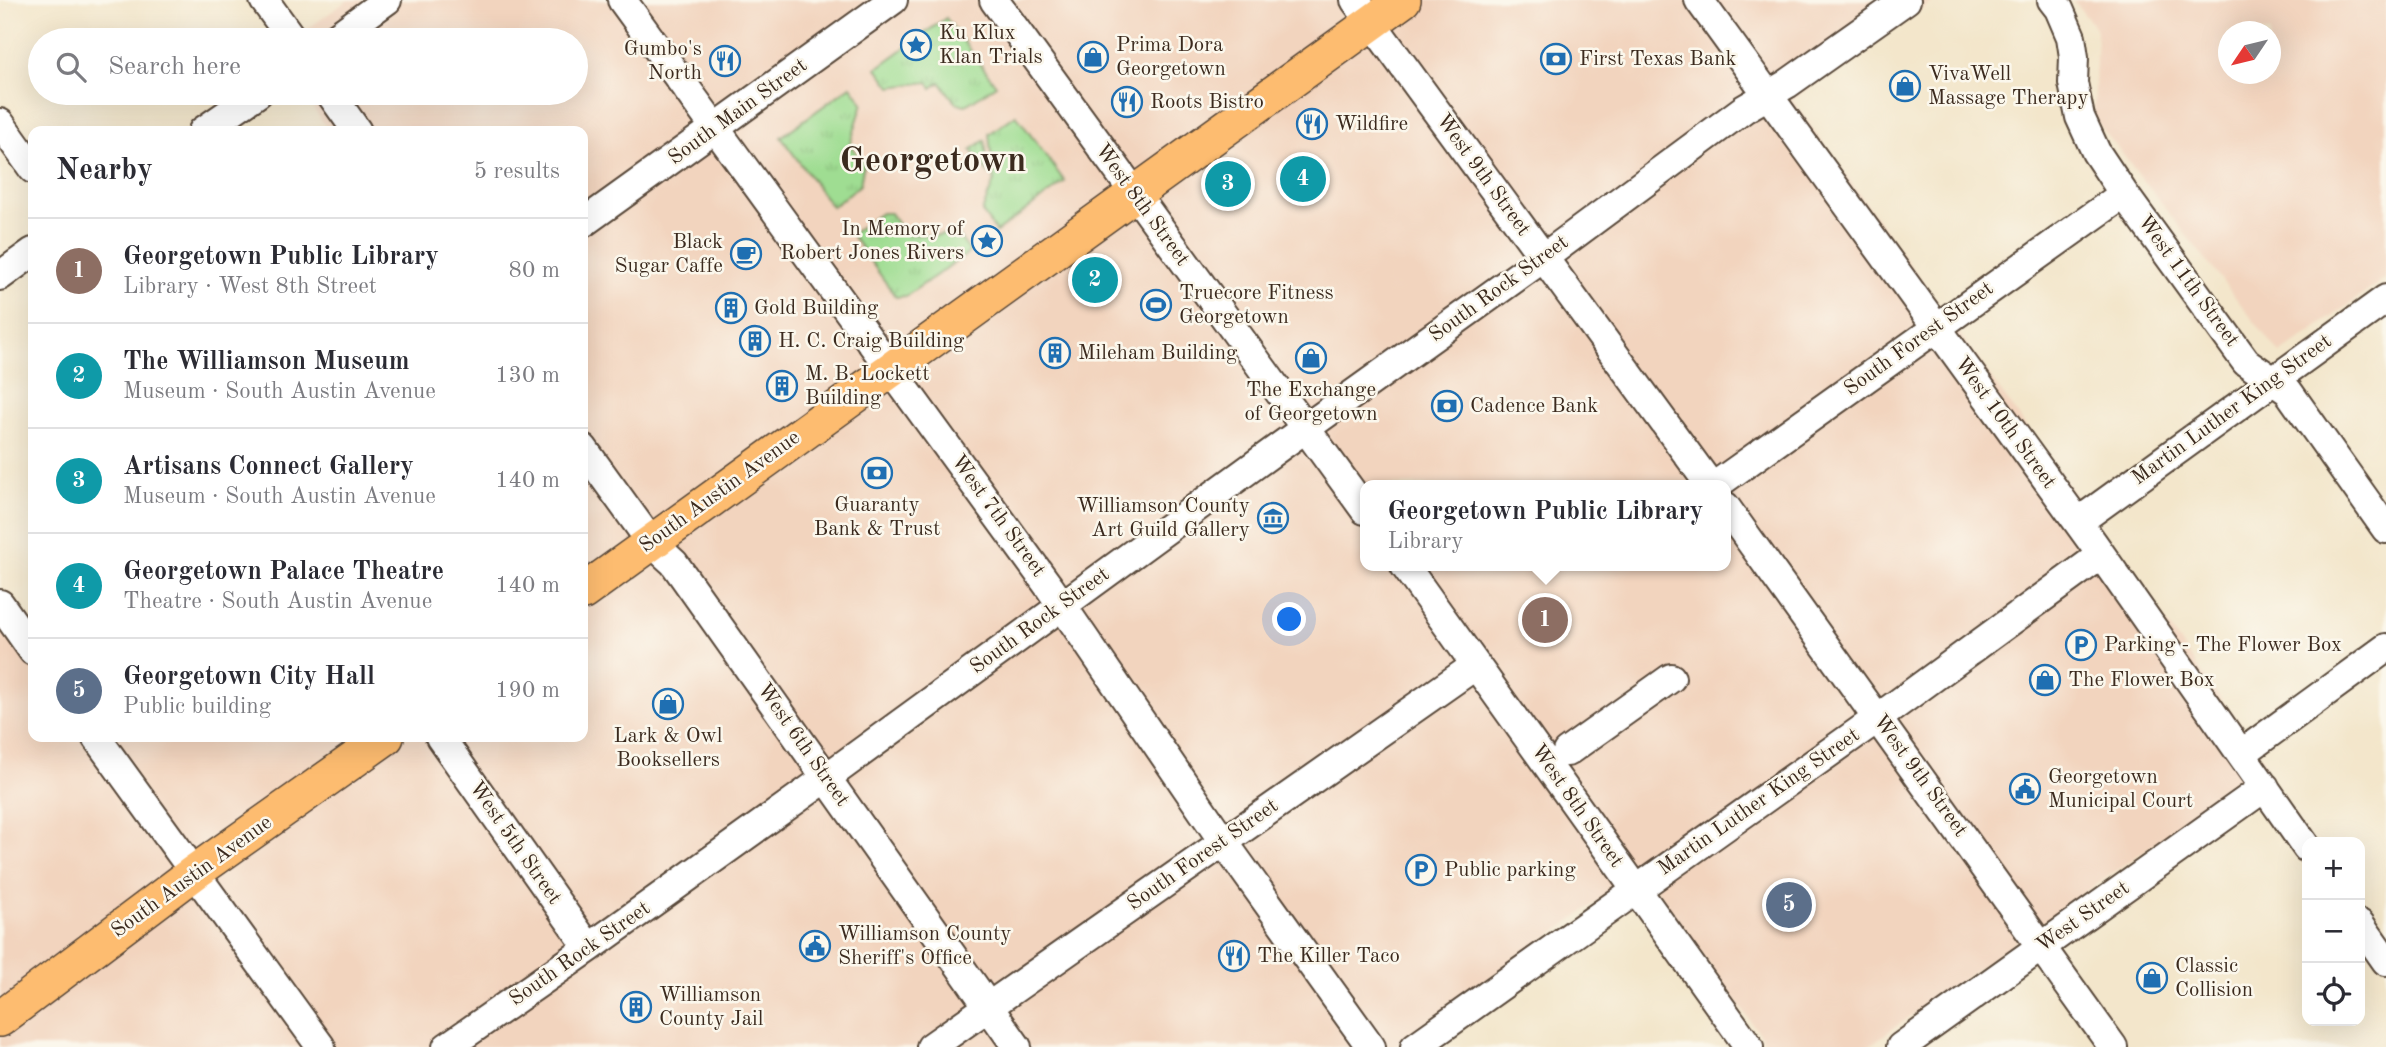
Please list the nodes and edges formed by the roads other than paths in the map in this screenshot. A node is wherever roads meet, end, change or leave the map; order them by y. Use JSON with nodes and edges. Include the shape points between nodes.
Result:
{"nodes":[{"id":1,"x":264,"y":0,"type":"edge"},
{"id":2,"x":387,"y":0,"type":"edge"},
{"id":3,"x":622,"y":0,"type":"edge"},
{"id":4,"x":892,"y":0,"type":"edge"},
{"id":5,"x":994,"y":0,"type":"edge"},
{"id":6,"x":1403,"y":0,"type":"edge"},
{"id":7,"x":1699,"y":0,"type":"edge"},
{"id":8,"x":1906,"y":0,"type":"edge"},
{"id":9,"x":2052,"y":0,"type":"edge"},
{"id":10,"x":1363,"y":11,"type":"edge"},
{"id":11,"x":284,"y":28,"type":"edge"},
{"id":12,"x":348,"y":28,"type":"edge"},
{"id":13,"x":1769,"y":96,"type":"junction"},
{"id":14,"x":241,"y":105,"type":"edge"},
{"id":15,"x":339,"y":105,"type":"edge"},
{"id":16,"x":0,"y":123,"type":"edge"},
{"id":17,"x":211,"y":126,"type":"edge"},
{"id":18,"x":353,"y":126,"type":"edge"},
{"id":19,"x":716,"y":127,"type":"junction"},
{"id":20,"x":28,"y":162,"type":"edge"},
{"id":21,"x":1133,"y":194,"type":"junction"},
{"id":22,"x":2124,"y":194,"type":"junction"},
{"id":23,"x":588,"y":219,"type":"edge"},
{"id":24,"x":28,"y":256,"type":"edge"},
{"id":25,"x":1543,"y":258,"type":"junction"},
{"id":26,"x":0,"y":276,"type":"edge"},
{"id":27,"x":2386,"y":299,"type":"edge"},
{"id":28,"x":1936,"y":327,"type":"junction"},
{"id":29,"x":892,"y":368,"type":"junction"},
{"id":30,"x":2274,"y":380,"type":"junction"},
{"id":31,"x":1306,"y":428,"type":"junction"},
{"id":32,"x":588,"y":455,"type":"edge"},
{"id":33,"x":1706,"y":480,"type":"edge"},
{"id":34,"x":1723,"y":480,"type":"edge"},
{"id":35,"x":1360,"y":503,"type":"edge"},
{"id":36,"x":1731,"y":514,"type":"edge"},
{"id":37,"x":2078,"y":522,"type":"junction"},
{"id":38,"x":2386,"y":529,"type":"edge"},
{"id":39,"x":651,"y":542,"type":"junction"},
{"id":40,"x":2101,"y":555,"type":"junction"},
{"id":41,"x":1409,"y":571,"type":"edge"},
{"id":42,"x":588,"y":588,"type":"edge"},
{"id":43,"x":0,"y":604,"type":"edge"},
{"id":44,"x":1062,"y":605,"type":"junction"},
{"id":45,"x":21,"y":636,"type":"edge"},
{"id":46,"x":2386,"y":648,"type":"edge"},
{"id":47,"x":1476,"y":665,"type":"junction"},
{"id":48,"x":1671,"y":678,"type":"dead end"},
{"id":49,"x":1878,"y":718,"type":"junction"},
{"id":50,"x":100,"y":742,"type":"edge"},
{"id":51,"x":379,"y":742,"type":"edge"},
{"id":52,"x":444,"y":742,"type":"edge"},
{"id":53,"x":1567,"y":752,"type":"dead end"},
{"id":54,"x":2241,"y":754,"type":"junction"},
{"id":55,"x":826,"y":778,"type":"junction"},
{"id":56,"x":2265,"y":787,"type":"junction"},
{"id":57,"x":1223,"y":841,"type":"junction"},
{"id":58,"x":2302,"y":841,"type":"edge"},
{"id":59,"x":195,"y":873,"type":"junction"},
{"id":60,"x":1635,"y":889,"type":"junction"},
{"id":61,"x":2386,"y":918,"type":"edge"},
{"id":62,"x":2365,"y":922,"type":"edge"},
{"id":63,"x":2365,"y":930,"type":"edge"},
{"id":64,"x":2042,"y":946,"type":"junction"},
{"id":65,"x":589,"y":948,"type":"junction"},
{"id":66,"x":2386,"y":961,"type":"edge"},
{"id":67,"x":988,"y":1006,"type":"junction"},
{"id":68,"x":0,"y":1019,"type":"edge"},
{"id":69,"x":321,"y":1047,"type":"edge"},
{"id":70,"x":447,"y":1047,"type":"edge"},
{"id":71,"x":931,"y":1047,"type":"edge"},
{"id":72,"x":1017,"y":1047,"type":"edge"},
{"id":73,"x":1371,"y":1047,"type":"edge"},
{"id":74,"x":1415,"y":1047,"type":"edge"},
{"id":75,"x":1749,"y":1047,"type":"edge"},
{"id":76,"x":1901,"y":1047,"type":"edge"},
{"id":77,"x":2113,"y":1047,"type":"edge"}],
"edges":[{"from":1,"to":11,"type":"street"},
{"from":2,"to":12,"type":"street"},
{"from":3,"to":19,"type":"street","name":"West 7th Street"},
{"from":4,"to":19,"type":"street","name":"South Main Street"},
{"from":5,"to":21,"type":"street","name":"West 8th Street"},
{"from":6,"to":10,"type":"main road","name":"South Austin Avenue"},
{"from":7,"to":13,"type":"street","name":"West 10th Street"},
{"from":8,"to":13,"type":"street","name":"South Rock Street"},
{"from":9,"to":22,"type":"street","name":"West 11th Street","via":[[2071,37],[2080,117]]},
{"from":10,"to":21,"type":"main road","name":"South Austin Avenue"},
{"from":10,"to":25,"type":"street","name":"West 9th Street"},
{"from":13,"to":25,"type":"street","name":"South Rock Street","via":[[1744,109]]},
{"from":13,"to":28,"type":"street","name":"West 10th Street"},
{"from":14,"to":17,"type":"street"},
{"from":15,"to":18,"type":"street"},
{"from":16,"to":20,"type":"street"},
{"from":19,"to":23,"type":"street","name":"South Main Street"},
{"from":19,"to":29,"type":"street","name":"West 7th Street"},
{"from":21,"to":29,"type":"main road","name":"South Austin Avenue"},
{"from":21,"to":31,"type":"street","name":"West 8th Street"},
{"from":22,"to":28,"type":"street","name":"South Forest Street"},
{"from":22,"to":30,"type":"street","name":"West 11th Street","via":[[2246,362]]},
{"from":24,"to":26,"type":"street"},
{"from":25,"to":31,"type":"street","name":"South Rock Street"},
{"from":25,"to":33,"type":"street","name":"West 9th Street"},
{"from":27,"to":30,"type":"street","name":"Martin Luther King Street"},
{"from":28,"to":34,"type":"street","name":"South Forest Street"},
{"from":28,"to":37,"type":"street","name":"West 10th Street"},
{"from":29,"to":39,"type":"main road","name":"South Austin Avenue"},
{"from":29,"to":44,"type":"street","name":"West 7th Street"},
{"from":30,"to":37,"type":"street","name":"Martin Luther King Street"},
{"from":30,"to":38,"type":"street","name":"West 11th Street","via":[[2288,391]]},
{"from":31,"to":35,"type":"street","name":"West 8th Street"},
{"from":31,"to":44,"type":"street","name":"South Rock Street"},
{"from":32,"to":39,"type":"street","name":"West 6th Street"},
{"from":36,"to":49,"type":"street","name":"West 9th Street"},
{"from":37,"to":40,"type":"street","name":"West 10th Street"},
{"from":39,"to":42,"type":"main road","name":"South Austin Avenue"},
{"from":39,"to":55,"type":"street","name":"West 6th Street","via":[[674,563]]},
{"from":40,"to":49,"type":"street","name":"Martin Luther King Street"},
{"from":40,"to":54,"type":"street","name":"West 10th Street"},
{"from":41,"to":47,"type":"street","name":"West 8th Street"},
{"from":43,"to":45,"type":"street"},
{"from":44,"to":55,"type":"street","name":"South Rock Street"},
{"from":44,"to":57,"type":"street","name":"West 7th Street"},
{"from":46,"to":54,"type":"street"},
{"from":47,"to":57,"type":"street","name":"South Forest Street"},
{"from":47,"to":60,"type":"street","name":"West 8th Street"},
{"from":48,"to":53,"type":"street"},
{"from":49,"to":60,"type":"street","name":"Martin Luther King Street"},
{"from":49,"to":64,"type":"street","name":"West 9th Street"},
{"from":50,"to":59,"type":"street"},
{"from":51,"to":59,"type":"main road","name":"South Austin Avenue"},
{"from":52,"to":65,"type":"street","name":"West 5th Street"},
{"from":54,"to":56,"type":"street","name":"West 10th Street"},
{"from":55,"to":65,"type":"street","name":"South Rock Street"},
{"from":55,"to":67,"type":"street","name":"West 6th Street"},
{"from":56,"to":58,"type":"street","name":"West 10th Street"},
{"from":56,"to":64,"type":"street","name":"West Street"},
{"from":57,"to":67,"type":"street","name":"South Forest Street"},
{"from":57,"to":73,"type":"street","name":"West 7th Street"},
{"from":59,"to":68,"type":"main road","name":"South Austin Avenue"},
{"from":59,"to":69,"type":"street"},
{"from":60,"to":74,"type":"street","name":"Martin Luther King Street"},
{"from":60,"to":75,"type":"street","name":"West 8th Street"},
{"from":61,"to":62,"type":"street"},
{"from":63,"to":66,"type":"street"},
{"from":64,"to":76,"type":"street","name":"West Street"},
{"from":64,"to":77,"type":"street","name":"West 9th Street"},
{"from":65,"to":70,"type":"street","name":"South Rock Street"},
{"from":67,"to":71,"type":"street","name":"South Forest Street"},
{"from":67,"to":72,"type":"street","name":"West 6th Street"}]}
